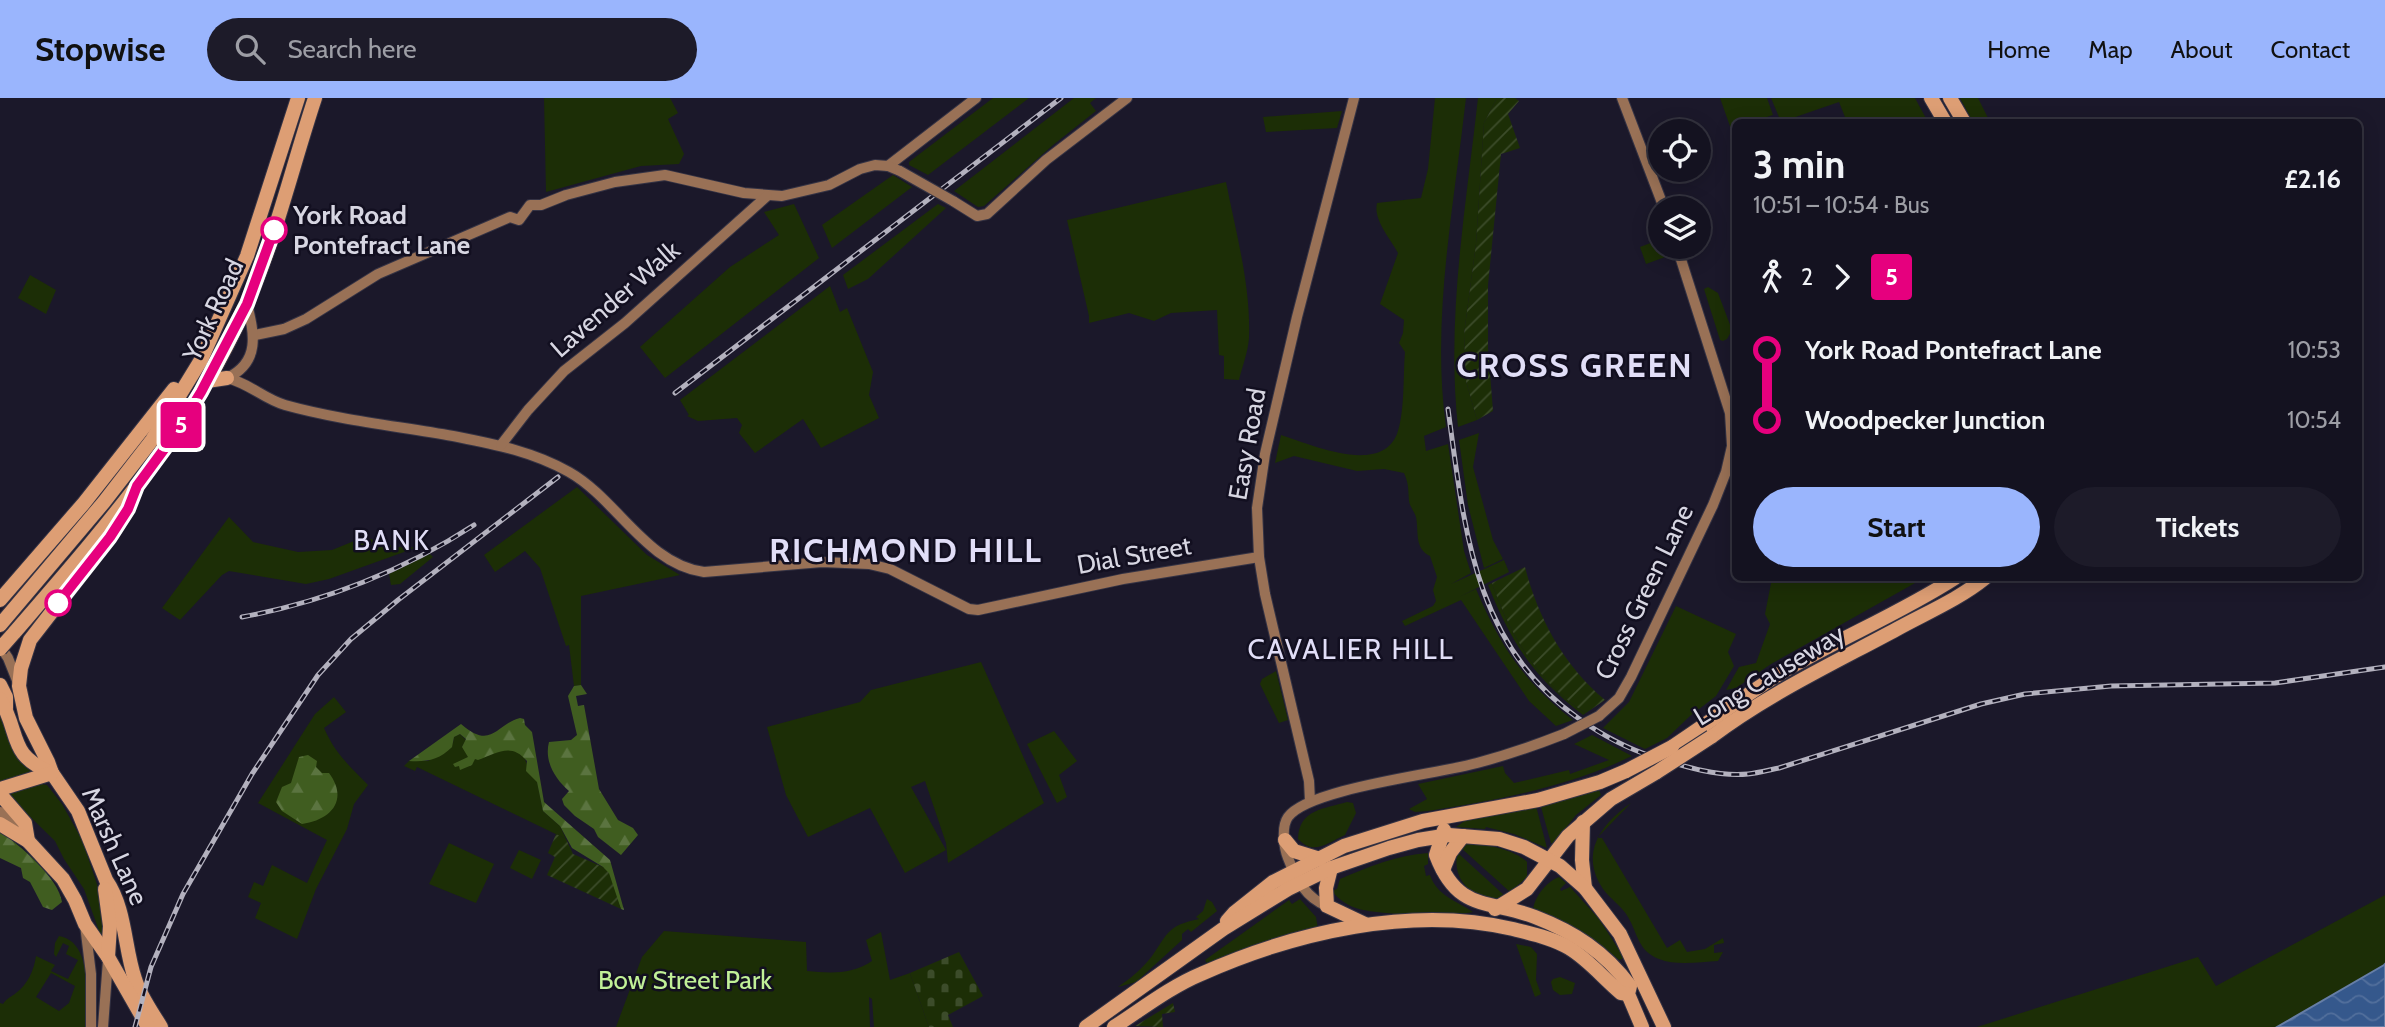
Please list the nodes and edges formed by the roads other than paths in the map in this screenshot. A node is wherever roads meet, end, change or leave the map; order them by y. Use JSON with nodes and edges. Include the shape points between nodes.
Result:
{"nodes":[{"id":1,"x":298,"y":98,"type":"edge"},
{"id":2,"x":315,"y":98,"type":"edge"},
{"id":3,"x":976,"y":98,"type":"edge"},
{"id":4,"x":1127,"y":98,"type":"edge"},
{"id":5,"x":1354,"y":98,"type":"edge"},
{"id":6,"x":1622,"y":98,"type":"edge"},
{"id":7,"x":1931,"y":98,"type":"edge"},
{"id":8,"x":1950,"y":98,"type":"edge"},
{"id":9,"x":1943,"y":119,"type":"edge"},
{"id":10,"x":1962,"y":119,"type":"edge"},
{"id":11,"x":888,"y":166,"type":"junction"},
{"id":12,"x":767,"y":195,"type":"junction"},
{"id":13,"x":1659,"y":196,"type":"edge"},
{"id":14,"x":1681,"y":259,"type":"edge"},
{"id":15,"x":247,"y":304,"type":"junction"},
{"id":16,"x":254,"y":335,"type":"junction"},
{"id":17,"x":201,"y":360,"type":"junction"},
{"id":18,"x":243,"y":366,"type":"junction"},
{"id":19,"x":227,"y":378,"type":"junction"},
{"id":20,"x":207,"y":381,"type":"junction"},
{"id":21,"x":248,"y":384,"type":"junction"},
{"id":22,"x":500,"y":445,"type":"junction"},
{"id":23,"x":137,"y":486,"type":"junction"},
{"id":24,"x":1259,"y":557,"type":"junction"},
{"id":25,"x":1950,"y":581,"type":"edge"},
{"id":26,"x":1980,"y":581,"type":"edge"},
{"id":27,"x":3,"y":595,"type":"edge"},
{"id":28,"x":1,"y":624,"type":"edge"},
{"id":29,"x":0,"y":647,"type":"edge"},
{"id":30,"x":0,"y":685,"type":"edge"},
{"id":31,"x":19,"y":686,"type":"junction"},
{"id":32,"x":2,"y":705,"type":"edge"},
{"id":33,"x":52,"y":774,"type":"junction"},
{"id":34,"x":0,"y":792,"type":"edge"},
{"id":35,"x":1310,"y":801,"type":"junction"},
{"id":36,"x":0,"y":812,"type":"edge"},
{"id":37,"x":1463,"y":814,"type":"junction"},
{"id":38,"x":1583,"y":822,"type":"junction"},
{"id":39,"x":0,"y":824,"type":"edge"},
{"id":40,"x":1440,"y":835,"type":"junction"},
{"id":41,"x":1463,"y":836,"type":"junction"},
{"id":42,"x":1285,"y":840,"type":"junction"},
{"id":43,"x":28,"y":841,"type":"junction"},
{"id":44,"x":1317,"y":858,"type":"junction"},
{"id":45,"x":1550,"y":861,"type":"junction"},
{"id":46,"x":1346,"y":863,"type":"junction"},
{"id":47,"x":1331,"y":869,"type":"junction"},
{"id":48,"x":1443,"y":870,"type":"junction"},
{"id":49,"x":1296,"y":877,"type":"junction"},
{"id":50,"x":106,"y":880,"type":"junction"},
{"id":51,"x":1585,"y":888,"type":"junction"},
{"id":52,"x":1327,"y":906,"type":"junction"},
{"id":53,"x":1496,"y":908,"type":"junction"},
{"id":54,"x":1473,"y":921,"type":"junction"},
{"id":55,"x":85,"y":924,"type":"junction"},
{"id":56,"x":1365,"y":924,"type":"junction"},
{"id":57,"x":108,"y":957,"type":"junction"},
{"id":58,"x":1628,"y":994,"type":"junction"},
{"id":59,"x":133,"y":1001,"type":"junction"},
{"id":60,"x":106,"y":1003,"type":"junction"},
{"id":61,"x":91,"y":1027,"type":"edge"},
{"id":62,"x":103,"y":1027,"type":"edge"},
{"id":63,"x":148,"y":1027,"type":"edge"},
{"id":64,"x":162,"y":1027,"type":"edge"},
{"id":65,"x":1086,"y":1027,"type":"edge"},
{"id":66,"x":1114,"y":1027,"type":"edge"},
{"id":67,"x":1642,"y":1027,"type":"edge"},
{"id":68,"x":1664,"y":1027,"type":"edge"}],
"edges":[{"from":1,"to":17,"type":"highway","name":"York Road","via":[[243,265]]},
{"from":2,"to":15,"type":"highway","name":"York Road"},
{"from":3,"to":11,"type":"street"},
{"from":4,"to":11,"type":"street","bridge":true,"via":[[1046,160],[987,214],[977,216]]},
{"from":5,"to":24,"type":"street","name":"Easy Road","via":[[1265,454],[1257,508]]},
{"from":6,"to":13,"type":"street"},
{"from":7,"to":9,"type":"highway"},
{"from":8,"to":10,"type":"highway"},
{"from":11,"to":12,"type":"street","via":[[860,169],[798,194]]},
{"from":12,"to":16,"type":"street","via":[[665,175],[566,195],[530,205],[519,219],[510,217],[378,274],[284,329]]},
{"from":12,"to":22,"type":"street","name":"Lavender Walk","via":[[625,323],[564,371]]},
{"from":14,"to":35,"type":"street","name":"Cross Green Lane","bridge":true,"via":[[1730,413],[1730,457],[1713,505],[1619,698],[1599,716],[1564,734],[1476,764]]},
{"from":15,"to":16,"type":"street"},
{"from":15,"to":20,"type":"highway","name":"York Road"},
{"from":16,"to":18,"type":"street","via":[[254,346]]},
{"from":17,"to":27,"type":"highway"},
{"from":17,"to":28,"type":"highway","via":[[152,440]]},
{"from":18,"to":19,"type":"street"},
{"from":18,"to":21,"type":"street"},
{"from":19,"to":20,"type":"highway"},
{"from":19,"to":21,"type":"street"},
{"from":20,"to":23,"type":"highway","name":"York Road"},
{"from":21,"to":22,"type":"street","via":[[285,405]]},
{"from":22,"to":24,"type":"street","name":"Dial Street","via":[[570,472],[673,562],[704,572],[822,562],[869,564],[890,569],[978,610],[1123,579]]},
{"from":23,"to":29,"type":"highway","bridge":true},
{"from":23,"to":31,"type":"highway","via":[[110,537],[30,640]]},
{"from":24,"to":35,"type":"street","name":"Easy Road"},
{"from":25,"to":37,"type":"highway","name":"Long Causeway","bridge":true,"via":[[1786,670],[1687,738],[1626,771],[1532,801]]},
{"from":26,"to":38,"type":"highway","name":"Long Causeway","bridge":true,"via":[[1760,704],[1611,799]]},
{"from":29,"to":31,"type":"street"},
{"from":30,"to":32,"type":"highway","via":[[6,697]]},
{"from":31,"to":33,"type":"highway","name":"Marsh Lane","via":[[26,718]]},
{"from":32,"to":33,"type":"highway","via":[[24,758]]},
{"from":33,"to":34,"type":"highway"},
{"from":33,"to":50,"type":"highway","name":"Marsh Lane","via":[[78,811]]},
{"from":34,"to":43,"type":"highway","via":[[25,823]]},
{"from":35,"to":42,"type":"street","name":"Cross Green Lane","via":[[1288,817]]},
{"from":36,"to":43,"type":"street"},
{"from":37,"to":40,"type":"highway"},
{"from":37,"to":44,"type":"highway","name":"Long Causeway","via":[[1423,821]]},
{"from":38,"to":45,"type":"highway","name":"Long Causeway"},
{"from":38,"to":51,"type":"highway"},
{"from":39,"to":43,"type":"highway"},
{"from":40,"to":41,"type":"highway"},
{"from":40,"to":46,"type":"highway"},
{"from":40,"to":48,"type":"highway","via":[[1436,855]]},
{"from":41,"to":45,"type":"highway","via":[[1499,839]]},
{"from":41,"to":48,"type":"highway"},
{"from":42,"to":44,"type":"highway","via":[[1294,851]]},
{"from":42,"to":49,"type":"street"},
{"from":43,"to":55,"type":"highway","via":[[63,879]]},
{"from":44,"to":46,"type":"highway"},
{"from":44,"to":49,"type":"highway","name":"Long Causeway"},
{"from":45,"to":51,"type":"highway"},
{"from":45,"to":53,"type":"highway","name":"Long Causeway","via":[[1522,893]]},
{"from":46,"to":47,"type":"highway"},
{"from":47,"to":49,"type":"highway"},
{"from":47,"to":52,"type":"highway"},
{"from":48,"to":53,"type":"highway","via":[[1468,898]]},
{"from":49,"to":52,"type":"street","via":[[1314,900]]},
{"from":49,"to":65,"type":"highway","via":[[1273,882],[1234,913],[1223,929]]},
{"from":50,"to":57,"type":"highway"},
{"from":50,"to":64,"type":"highway","name":"Marsh Lane","via":[[120,915],[135,982]]},
{"from":51,"to":68,"type":"highway","via":[[1620,934]]},
{"from":52,"to":56,"type":"highway"},
{"from":53,"to":54,"type":"highway","name":"Long Causeway"},
{"from":53,"to":58,"type":"highway","via":[[1527,914],[1573,933],[1620,972],[1630,986]]},
{"from":54,"to":56,"type":"highway"},
{"from":54,"to":58,"type":"highway","via":[[1567,947]]},
{"from":55,"to":57,"type":"highway"},
{"from":55,"to":61,"type":"street"},
{"from":56,"to":66,"type":"highway","via":[[1265,948],[1199,975]]},
{"from":57,"to":59,"type":"highway"},
{"from":57,"to":60,"type":"street"},
{"from":58,"to":67,"type":"highway"},
{"from":59,"to":60,"type":"street","via":[[120,997]]},
{"from":59,"to":63,"type":"highway"},
{"from":60,"to":62,"type":"street"}]}
